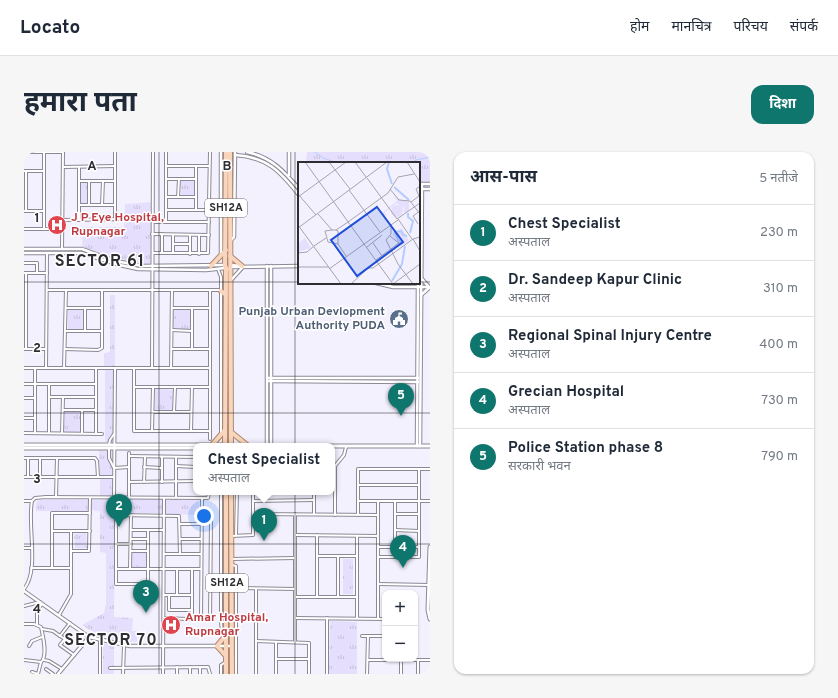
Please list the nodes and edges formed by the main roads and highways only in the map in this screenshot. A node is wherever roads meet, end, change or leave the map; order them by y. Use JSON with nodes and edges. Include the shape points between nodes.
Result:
{"nodes":[{"id":1,"x":226,"y":152,"type":"edge"},
{"id":2,"x":230,"y":152,"type":"edge"},
{"id":3,"x":226,"y":250,"type":"junction"},
{"id":4,"x":230,"y":256,"type":"junction"},
{"id":5,"x":211,"y":266,"type":"road end"},
{"id":6,"x":228,"y":266,"type":"junction"},
{"id":7,"x":243,"y":267,"type":"road end"},
{"id":8,"x":220,"y":291,"type":"road end"},
{"id":9,"x":230,"y":294,"type":"junction"},
{"id":10,"x":225,"y":430,"type":"junction"},
{"id":11,"x":232,"y":434,"type":"junction"},
{"id":12,"x":214,"y":443,"type":"edge"},
{"id":13,"x":225,"y":443,"type":"edge"},
{"id":14,"x":231,"y":443,"type":"edge"},
{"id":15,"x":244,"y":443,"type":"edge"},
{"id":16,"x":193,"y":445,"type":"edge"},
{"id":17,"x":335,"y":445,"type":"edge"},
{"id":18,"x":24,"y":446,"type":"edge"},
{"id":19,"x":430,"y":446,"type":"edge"},
{"id":20,"x":114,"y":447,"type":"junction"},
{"id":21,"x":193,"y":448,"type":"edge"},
{"id":22,"x":226,"y":495,"type":"edge"},
{"id":23,"x":231,"y":495,"type":"edge"},
{"id":24,"x":430,"y":547,"type":"edge"},
{"id":25,"x":429,"y":586,"type":"edge"},
{"id":26,"x":430,"y":619,"type":"edge"},
{"id":27,"x":227,"y":634,"type":"junction"},
{"id":28,"x":229,"y":646,"type":"junction"},
{"id":29,"x":226,"y":657,"type":"junction"},
{"id":30,"x":226,"y":674,"type":"edge"},
{"id":31,"x":232,"y":674,"type":"edge"}],
"edges":[{"from":1,"to":3,"type":"main road","number":"SH12A"},
{"from":2,"to":4,"type":"main road","number":"SH12A"},
{"from":3,"to":5,"type":"main road"},
{"from":3,"to":6,"type":"main road","number":"SH12A"},
{"from":4,"to":6,"type":"main road","number":"SH12A"},
{"from":4,"to":7,"type":"main road"},
{"from":6,"to":9,"type":"main road","number":"SH12A"},
{"from":8,"to":9,"type":"main road"},
{"from":9,"to":10,"type":"main road","number":"SH12A"},
{"from":9,"to":11,"type":"main road","number":"SH12A"},
{"from":10,"to":12,"type":"main road"},
{"from":10,"to":13,"type":"main road","number":"SH12A"},
{"from":11,"to":14,"type":"main road","number":"SH12A"},
{"from":11,"to":15,"type":"main road"},
{"from":16,"to":20,"type":"main road"},
{"from":17,"to":19,"type":"main road"},
{"from":18,"to":20,"type":"main road"},
{"from":20,"to":21,"type":"main road"},
{"from":22,"to":27,"type":"main road","number":"SH12A"},
{"from":23,"to":28,"type":"main road","number":"SH12A","via":[[234,536]]},
{"from":24,"to":25,"type":"main road"},
{"from":25,"to":26,"type":"main road"},
{"from":27,"to":28,"type":"main road","number":"SH12A"},
{"from":27,"to":29,"type":"main road","via":[[217,646]]},
{"from":28,"to":29,"type":"main road","number":"SH12A"},
{"from":28,"to":31,"type":"main road","number":"SH12A"},
{"from":29,"to":30,"type":"main road","number":"SH12A"}]}
